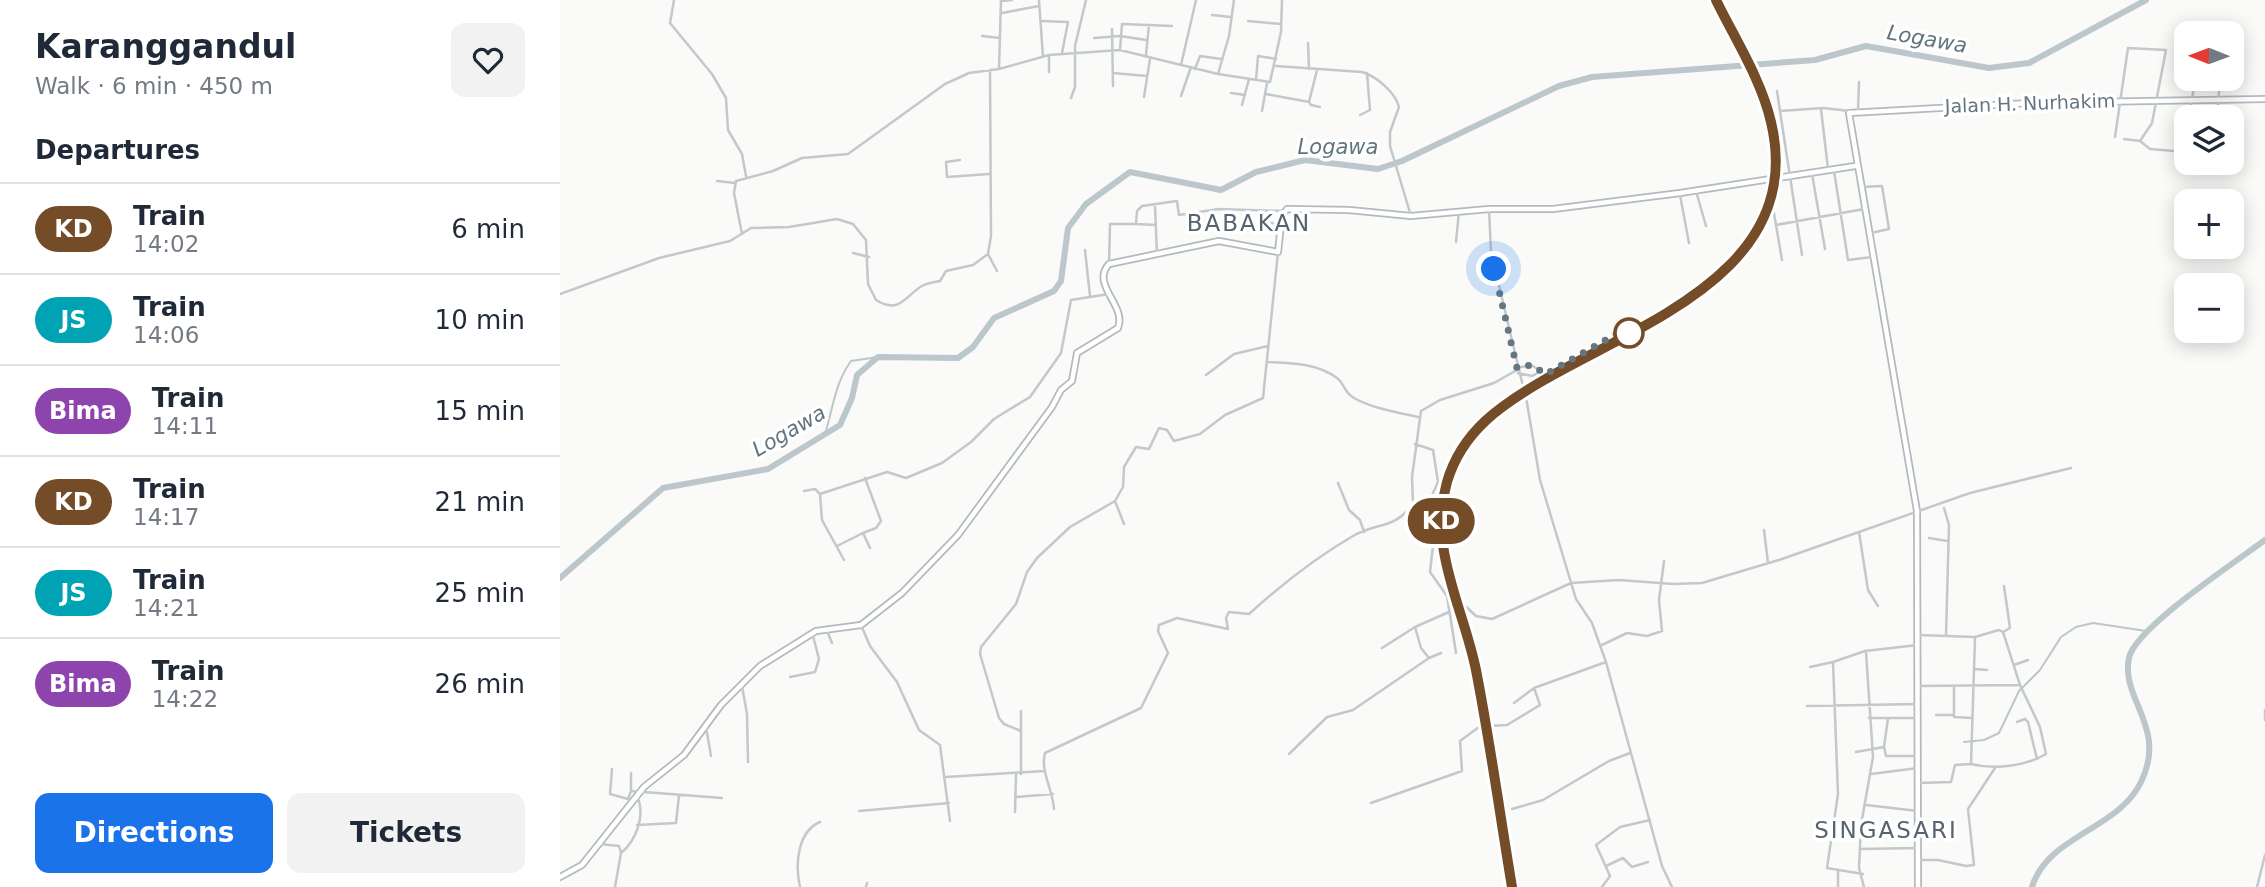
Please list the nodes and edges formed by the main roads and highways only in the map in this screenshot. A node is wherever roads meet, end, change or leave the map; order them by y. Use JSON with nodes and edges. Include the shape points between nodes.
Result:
{"nodes":[{"id":1,"x":2265,"y":99,"type":"edge"},
{"id":2,"x":1855,"y":166,"type":"junction"},
{"id":3,"x":560,"y":877,"type":"edge"},
{"id":4,"x":1918,"y":887,"type":"edge"}],
"edges":[{"from":1,"to":2,"type":"main road","name":"Jalan H. Nurhakim","via":[[1850,111]]},
{"from":2,"to":3,"type":"main road","via":[[1564,208],[1411,216],[1349,210],[1284,211],[1278,252],[1225,241],[1109,264],[1104,278],[1120,315],[1118,328],[1077,353],[1072,381],[958,535],[902,593],[861,625],[811,632],[772,656],[741,683],[684,755],[638,794],[582,865]]},
{"from":2,"to":4,"type":"main road","via":[[1917,511]]}]}
